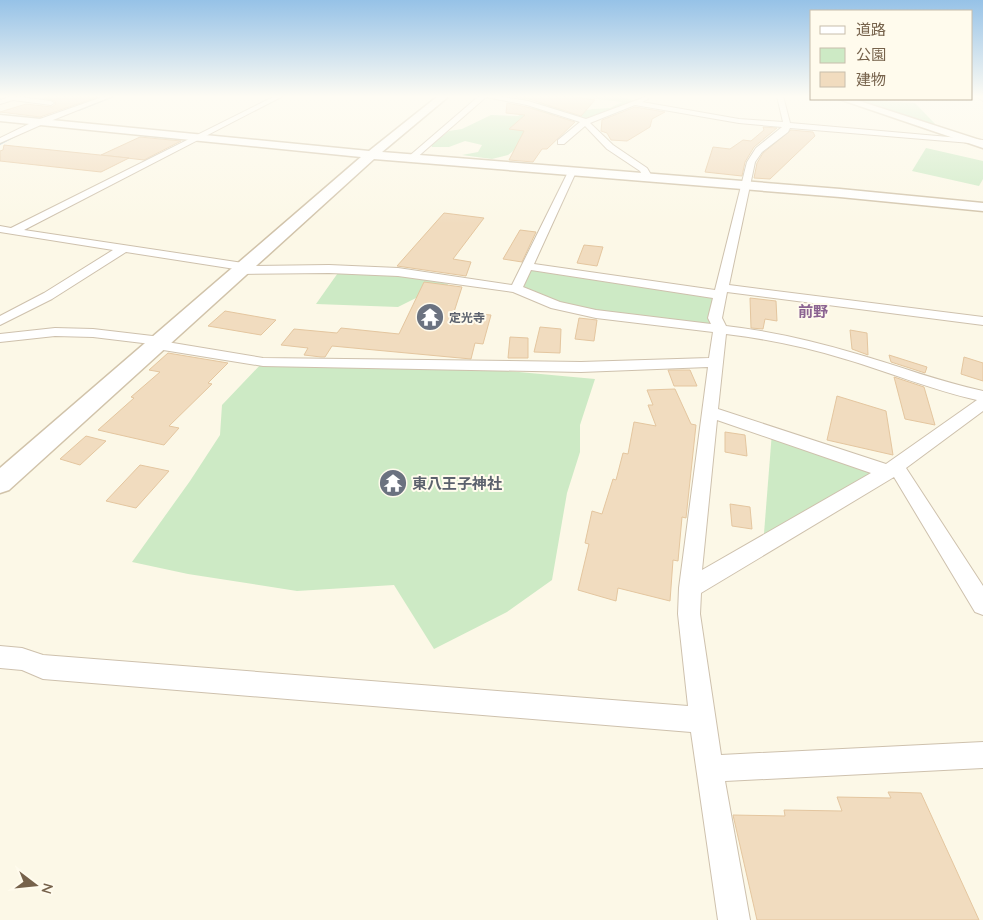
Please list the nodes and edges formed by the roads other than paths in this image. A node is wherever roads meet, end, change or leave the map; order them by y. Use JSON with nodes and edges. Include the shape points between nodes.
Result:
{"nodes":[{"id":1,"x":196,"y":139,"type":"edge"},
{"id":2,"x":208,"y":139,"type":"edge"},
{"id":3,"x":392,"y":139,"type":"edge"},
{"id":4,"x":433,"y":139,"type":"edge"},
{"id":5,"x":565,"y":139,"type":"edge"},
{"id":6,"x":602,"y":139,"type":"edge"},
{"id":7,"x":773,"y":139,"type":"edge"},
{"id":8,"x":947,"y":139,"type":"edge"},
{"id":9,"x":965,"y":139,"type":"edge"},
{"id":10,"x":971,"y":141,"type":"junction"},
{"id":11,"x":561,"y":142,"type":"dead end"},
{"id":12,"x":983,"y":143,"type":"edge"},
{"id":13,"x":983,"y":152,"type":"edge"},
{"id":14,"x":372,"y":155,"type":"junction"},
{"id":15,"x":411,"y":158,"type":"junction"},
{"id":16,"x":572,"y":172,"type":"junction"},
{"id":17,"x":648,"y":178,"type":"junction"},
{"id":18,"x":745,"y":185,"type":"junction"},
{"id":19,"x":983,"y":206,"type":"edge"},
{"id":20,"x":0,"y":230,"type":"edge"},
{"id":21,"x":13,"y":232,"type":"junction"},
{"id":22,"x":123,"y":248,"type":"junction"},
{"id":23,"x":527,"y":266,"type":"junction"},
{"id":24,"x":242,"y":268,"type":"junction"},
{"id":25,"x":516,"y":289,"type":"junction"},
{"id":26,"x":721,"y":291,"type":"junction"},
{"id":27,"x":983,"y":321,"type":"edge"},
{"id":28,"x":0,"y":322,"type":"edge"},
{"id":29,"x":720,"y":328,"type":"junction"},
{"id":30,"x":0,"y":338,"type":"edge"},
{"id":31,"x":159,"y":343,"type":"junction"},
{"id":32,"x":716,"y":362,"type":"junction"},
{"id":33,"x":983,"y":396,"type":"edge"},
{"id":34,"x":983,"y":402,"type":"edge"},
{"id":35,"x":710,"y":412,"type":"junction"},
{"id":36,"x":892,"y":469,"type":"junction"},
{"id":37,"x":0,"y":483,"type":"edge"},
{"id":38,"x":690,"y":588,"type":"junction"},
{"id":39,"x":983,"y":604,"type":"edge"},
{"id":40,"x":0,"y":657,"type":"edge"},
{"id":41,"x":702,"y":720,"type":"junction"},
{"id":42,"x":983,"y":756,"type":"edge"},
{"id":43,"x":709,"y":769,"type":"junction"},
{"id":44,"x":734,"y":920,"type":"edge"}],
"edges":[{"from":1,"to":21,"type":"street"},
{"from":2,"to":14,"type":"street"},
{"from":3,"to":14,"type":"street"},
{"from":4,"to":15,"type":"street"},
{"from":5,"to":11,"type":"street"},
{"from":6,"to":17,"type":"street","via":[[644,170]]},
{"from":7,"to":18,"type":"street","via":[[759,150],[751,162]]},
{"from":8,"to":10,"type":"street"},
{"from":9,"to":10,"type":"street"},
{"from":10,"to":12,"type":"street"},
{"from":10,"to":13,"type":"street"},
{"from":14,"to":15,"type":"street"},
{"from":14,"to":24,"type":"street"},
{"from":15,"to":16,"type":"street"},
{"from":16,"to":17,"type":"street"},
{"from":16,"to":23,"type":"street"},
{"from":17,"to":18,"type":"street"},
{"from":18,"to":19,"type":"street"},
{"from":18,"to":26,"type":"street"},
{"from":20,"to":21,"type":"street"},
{"from":21,"to":22,"type":"street"},
{"from":22,"to":24,"type":"street"},
{"from":22,"to":28,"type":"street"},
{"from":23,"to":25,"type":"street"},
{"from":23,"to":26,"type":"street"},
{"from":24,"to":25,"type":"street","via":[[398,272]]},
{"from":24,"to":31,"type":"street"},
{"from":25,"to":29,"type":"street","via":[[556,305],[596,314]]},
{"from":26,"to":27,"type":"street"},
{"from":26,"to":29,"type":"street","via":[[715,318]]},
{"from":29,"to":32,"type":"street"},
{"from":29,"to":33,"type":"street","via":[[819,346]]},
{"from":30,"to":31,"type":"street","via":[[56,332],[93,333]]},
{"from":31,"to":32,"type":"street","via":[[263,362],[581,367]]},
{"from":31,"to":37,"type":"street"},
{"from":32,"to":35,"type":"street"},
{"from":34,"to":36,"type":"street"},
{"from":35,"to":36,"type":"street"},
{"from":35,"to":38,"type":"street"},
{"from":36,"to":38,"type":"street"},
{"from":36,"to":39,"type":"street"},
{"from":38,"to":41,"type":"street","via":[[689,614]]},
{"from":40,"to":41,"type":"street","via":[[22,659],[42,666]]},
{"from":41,"to":43,"type":"street"},
{"from":42,"to":43,"type":"street"},
{"from":43,"to":44,"type":"street"}]}
